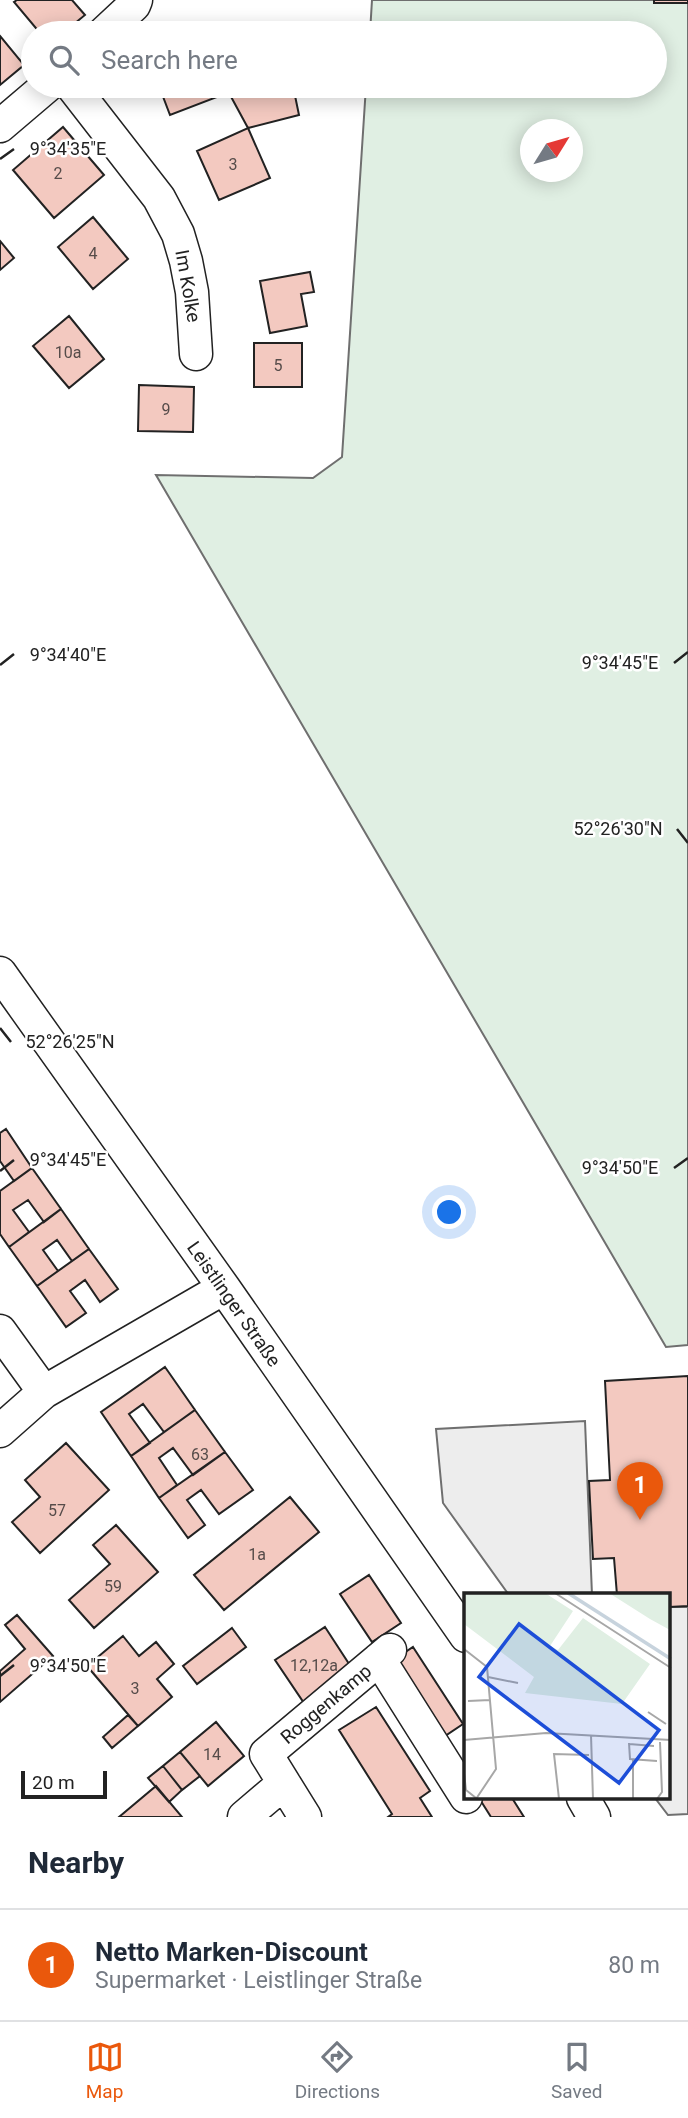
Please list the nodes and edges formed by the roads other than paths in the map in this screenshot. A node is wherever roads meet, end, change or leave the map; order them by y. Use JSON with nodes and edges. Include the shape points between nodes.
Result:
{"nodes":[{"id":1,"x":136,"y":0,"type":"edge"},
{"id":2,"x":117,"y":21,"type":"edge"},
{"id":3,"x":33,"y":98,"type":"edge"},
{"id":4,"x":81,"y":98,"type":"edge"},
{"id":5,"x":0,"y":126,"type":"edge"},
{"id":6,"x":196,"y":354,"type":"dead end"},
{"id":7,"x":0,"y":973,"type":"edge"},
{"id":8,"x":224,"y":1288,"type":"junction"},
{"id":9,"x":0,"y":1331,"type":"edge"},
{"id":10,"x":44,"y":1392,"type":"junction"},
{"id":11,"x":0,"y":1431,"type":"edge"},
{"id":12,"x":464,"y":1633,"type":"edge"},
{"id":13,"x":284,"y":1783,"type":"junction"},
{"id":14,"x":464,"y":1795,"type":"edge"},
{"id":15,"x":467,"y":1800,"type":"edge"},
{"id":16,"x":584,"y":1800,"type":"edge"},
{"id":17,"x":244,"y":1817,"type":"edge"},
{"id":18,"x":305,"y":1817,"type":"edge"},
{"id":19,"x":478,"y":1817,"type":"edge"},
{"id":20,"x":594,"y":1817,"type":"edge"}],
"edges":[{"from":1,"to":2,"type":"street"},
{"from":3,"to":5,"type":"street"},
{"from":4,"to":6,"type":"street","name":"Im Kolke","via":[[159,198],[178,234],[192,292]]},
{"from":7,"to":8,"type":"street","name":"Leistlinger Straße"},
{"from":8,"to":10,"type":"street"},
{"from":8,"to":12,"type":"street","name":"Leistlinger Straße"},
{"from":9,"to":10,"type":"street"},
{"from":10,"to":11,"type":"street"},
{"from":13,"to":14,"type":"street","name":"Roggenkamp","via":[[266,1754],[384,1655]]},
{"from":13,"to":17,"type":"street"},
{"from":13,"to":18,"type":"street","name":"Roggenkamp"},
{"from":15,"to":19,"type":"street","name":"Roggenkamp"},
{"from":16,"to":20,"type":"street"}]}
